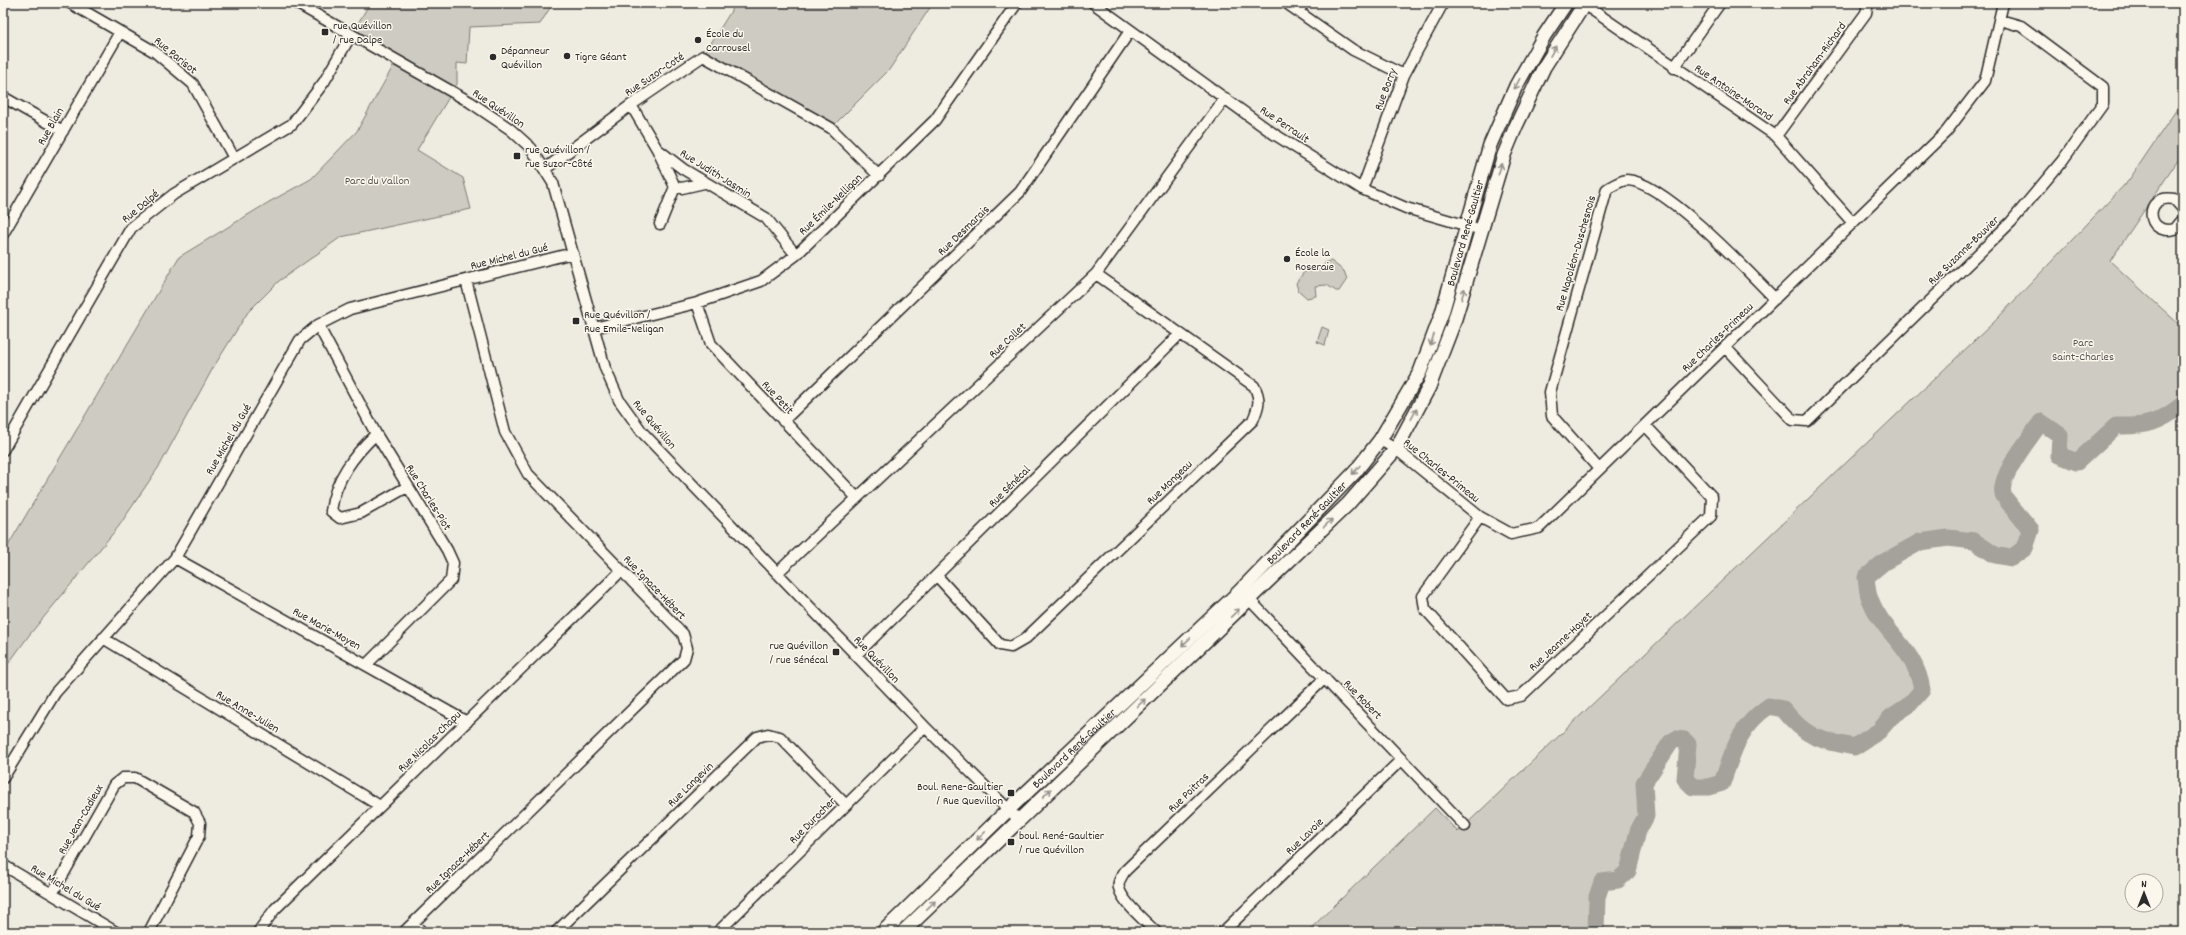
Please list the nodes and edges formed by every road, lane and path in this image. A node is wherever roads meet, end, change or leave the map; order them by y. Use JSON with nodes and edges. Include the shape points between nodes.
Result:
{"nodes":[{"id":1,"x":70,"y":3,"type":"edge"},
{"id":2,"x":1017,"y":3,"type":"edge"},
{"id":3,"x":1093,"y":3,"type":"edge"},
{"id":4,"x":1286,"y":3,"type":"edge"},
{"id":5,"x":1443,"y":3,"type":"edge"},
{"id":6,"x":1566,"y":3,"type":"edge"},
{"id":7,"x":1583,"y":3,"type":"edge"},
{"id":8,"x":1720,"y":3,"type":"edge"},
{"id":9,"x":1868,"y":3,"type":"edge"},
{"id":10,"x":2003,"y":3,"type":"edge"},
{"id":11,"x":303,"y":5,"type":"edge"},
{"id":12,"x":1301,"y":7,"type":"edge"},
{"id":13,"x":2000,"y":20,"type":"junction"},
{"id":14,"x":1130,"y":31,"type":"junction"},
{"id":15,"x":120,"y":32,"type":"junction"},
{"id":16,"x":351,"y":35,"type":"junction"},
{"id":17,"x":1674,"y":68,"type":"junction"},
{"id":18,"x":1404,"y":75,"type":"junction"},
{"id":19,"x":3,"y":97,"type":"edge"},
{"id":20,"x":1225,"y":98,"type":"junction"},
{"id":21,"x":630,"y":105,"type":"junction"},
{"id":22,"x":63,"y":131,"type":"junction"},
{"id":23,"x":1776,"y":136,"type":"junction"},
{"id":24,"x":657,"y":149,"type":"junction"},
{"id":25,"x":234,"y":158,"type":"junction"},
{"id":26,"x":544,"y":169,"type":"junction"},
{"id":27,"x":879,"y":176,"type":"junction"},
{"id":28,"x":704,"y":183,"type":"junction"},
{"id":29,"x":675,"y":187,"type":"junction"},
{"id":30,"x":1362,"y":190,"type":"junction"},
{"id":31,"x":2183,"y":209,"type":"edge"},
{"id":32,"x":2183,"y":220,"type":"edge"},
{"id":33,"x":1853,"y":223,"type":"junction"},
{"id":34,"x":660,"y":224,"type":"dead end"},
{"id":35,"x":1466,"y":226,"type":"junction"},
{"id":36,"x":1482,"y":230,"type":"junction"},
{"id":37,"x":4,"y":231,"type":"edge"},
{"id":38,"x":573,"y":253,"type":"junction"},
{"id":39,"x":796,"y":255,"type":"junction"},
{"id":40,"x":1096,"y":274,"type":"junction"},
{"id":41,"x":466,"y":280,"type":"junction"},
{"id":42,"x":1775,"y":299,"type":"junction"},
{"id":43,"x":697,"y":302,"type":"junction"},
{"id":44,"x":318,"y":325,"type":"junction"},
{"id":45,"x":594,"y":328,"type":"junction"},
{"id":46,"x":1180,"y":334,"type":"junction"},
{"id":47,"x":1725,"y":347,"type":"junction"},
{"id":48,"x":783,"y":421,"type":"junction"},
{"id":49,"x":1644,"y":425,"type":"junction"},
{"id":50,"x":376,"y":434,"type":"junction"},
{"id":51,"x":1380,"y":440,"type":"junction"},
{"id":52,"x":1396,"y":449,"type":"junction"},
{"id":53,"x":3,"y":450,"type":"edge"},
{"id":54,"x":1599,"y":469,"type":"junction"},
{"id":55,"x":407,"y":487,"type":"junction"},
{"id":56,"x":857,"y":498,"type":"junction"},
{"id":57,"x":1480,"y":517,"type":"junction"},
{"id":58,"x":175,"y":558,"type":"junction"},
{"id":59,"x":621,"y":571,"type":"junction"},
{"id":60,"x":777,"y":573,"type":"junction"},
{"id":61,"x":937,"y":576,"type":"junction"},
{"id":62,"x":1245,"y":595,"type":"junction"},
{"id":63,"x":103,"y":638,"type":"junction"},
{"id":64,"x":856,"y":655,"type":"junction"},
{"id":65,"x":366,"y":665,"type":"junction"},
{"id":66,"x":1325,"y":678,"type":"junction"},
{"id":67,"x":467,"y":722,"type":"junction"},
{"id":68,"x":925,"y":727,"type":"junction"},
{"id":69,"x":1402,"y":760,"type":"junction"},
{"id":70,"x":3,"y":778,"type":"edge"},
{"id":71,"x":846,"y":805,"type":"junction"},
{"id":72,"x":380,"y":806,"type":"junction"},
{"id":73,"x":1009,"y":809,"type":"junction"},
{"id":74,"x":1019,"y":820,"type":"junction"},
{"id":75,"x":1465,"y":826,"type":"dead end"},
{"id":76,"x":3,"y":865,"type":"edge"},
{"id":77,"x":52,"y":894,"type":"junction"},
{"id":78,"x":413,"y":923,"type":"junction"},
{"id":79,"x":116,"y":932,"type":"edge"},
{"id":80,"x":149,"y":932,"type":"edge"},
{"id":81,"x":258,"y":932,"type":"edge"},
{"id":82,"x":404,"y":932,"type":"edge"},
{"id":83,"x":422,"y":932,"type":"edge"},
{"id":84,"x":556,"y":932,"type":"edge"},
{"id":85,"x":718,"y":932,"type":"edge"},
{"id":86,"x":883,"y":932,"type":"edge"},
{"id":87,"x":903,"y":932,"type":"edge"},
{"id":88,"x":1156,"y":932,"type":"edge"},
{"id":89,"x":1223,"y":932,"type":"edge"}],
"edges":[{"from":1,"to":15,"type":"street","name":"Rue Parisot"},
{"from":2,"to":27,"type":"street","name":"Rue Émile-Nelligan","via":[[935,120]]},
{"from":3,"to":14,"type":"street","name":"Rue Perrault"},
{"from":4,"to":12,"type":"street"},
{"from":5,"to":18,"type":"street","name":"Rue Borry"},
{"from":6,"to":35,"type":"street","name":"Boulevard René-Gaultier","one_way":true,"via":[[1516,86],[1490,145]]},
{"from":7,"to":17,"type":"street","name":"Rue Antoine-Morand"},
{"from":36,"to":7,"type":"street","name":"Boulevard René-Gaultier","one_way":true,"via":[[1504,155],[1528,97]]},
{"from":8,"to":17,"type":"street"},
{"from":9,"to":23,"type":"street","name":"Rue Abraham-Richard","via":[[1866,13]]},
{"from":10,"to":13,"type":"street","name":"Rue Charles-Primeau"},
{"from":11,"to":16,"type":"street","name":"Rue Quévillon"},
{"from":12,"to":18,"type":"street","via":[[1353,50]]},
{"from":13,"to":33,"type":"street","name":"Rue Charles-Primeau","via":[[1985,81],[1946,132]]},
{"from":13,"to":47,"type":"street","name":"Rue Suzanne-Bouvier","via":[[2021,26],[2103,87],[2103,104],[2062,161],[2016,216],[1807,421],[1793,420]]},
{"from":14,"to":20,"type":"street","name":"Rue Perrault"},
{"from":14,"to":48,"type":"street","name":"Rue Desmarais","via":[[1020,192]]},
{"from":15,"to":22,"type":"street","name":"Rue Blain"},
{"from":15,"to":25,"type":"street","name":"Rue Parisot","via":[[155,52],[192,84]]},
{"from":16,"to":25,"type":"street","name":"Rue Dalpé","via":[[324,82],[292,124]]},
{"from":16,"to":26,"type":"street","name":"Rue Quévillon","via":[[470,102],[510,129],[531,148]]},
{"from":17,"to":23,"type":"street","name":"Rue Antoine-Morand"},
{"from":18,"to":30,"type":"street","name":"Rue Borry"},
{"from":19,"to":22,"type":"street"},
{"from":20,"to":30,"type":"street","name":"Rue Perrault","via":[[1274,134]]},
{"from":20,"to":40,"type":"street","name":"Rue Collet"},
{"from":21,"to":24,"type":"street","name":"Rue Judith-Jasmin"},
{"from":21,"to":26,"type":"street","name":"Rue Suzor-Coté"},
{"from":21,"to":27,"type":"street","name":"Rue Suzor-Coté","via":[[703,56],[831,128]]},
{"from":22,"to":37,"type":"street","name":"Rue Blain"},
{"from":23,"to":33,"type":"street","name":"Rue Antoine-Morand"},
{"from":24,"to":28,"type":"street","name":"Rue Judith-Jasmin"},
{"from":24,"to":29,"type":"street"},
{"from":25,"to":53,"type":"street","name":"Rue Dalpé","via":[[174,194],[131,228]]},
{"from":26,"to":38,"type":"street","name":"Rue Quévillon","via":[[553,183]]},
{"from":27,"to":39,"type":"street","name":"Rue Émile-Nelligan"},
{"from":28,"to":29,"type":"street"},
{"from":28,"to":39,"type":"street","name":"Rue Judith-Jasmin","via":[[766,218]]},
{"from":29,"to":34,"type":"street"},
{"from":30,"to":35,"type":"street","name":"Rue Perrault","via":[[1406,208]]},
{"from":31,"to":32,"type":"street","via":[[2174,199],[2163,199],[2154,205],[2151,215],[2155,225],[2164,230],[2175,229]]},
{"from":33,"to":42,"type":"street","name":"Rue Charles-Primeau"},
{"from":35,"to":36,"type":"street","name":"Rue Perrault"},
{"from":35,"to":51,"type":"street","name":"Boulevard René-Gaultier","one_way":true,"via":[[1442,313],[1420,372]]},
{"from":52,"to":36,"type":"street","name":"Boulevard René-Gaultier","one_way":true,"via":[[1433,377],[1454,322]]},
{"from":38,"to":41,"type":"street","name":"Rue Michel du Gué"},
{"from":38,"to":45,"type":"street","name":"Rue Quévillon"},
{"from":39,"to":43,"type":"street","name":"Rue Émile-Nelligan","via":[[760,281]]},
{"from":40,"to":46,"type":"street","name":"Rue Mongeau"},
{"from":40,"to":56,"type":"street","name":"Rue Collet"},
{"from":41,"to":44,"type":"street","name":"Rue Michel du Gué","via":[[350,309]]},
{"from":41,"to":59,"type":"street","name":"Rue Ignace-Hébert","via":[[505,432],[528,474]]},
{"from":42,"to":47,"type":"street","name":"Rue Charles-Primeau"},
{"from":42,"to":54,"type":"street","name":"Rue Napoléon-Duschesnois","via":[[1714,237],[1650,187],[1626,180],[1607,188],[1550,392],[1552,416]]},
{"from":43,"to":45,"type":"street","name":"Rue Émile-Nelligan"},
{"from":43,"to":48,"type":"street","name":"Rue Petit","via":[[711,344]]},
{"from":44,"to":50,"type":"street","name":"Rue Charles-Piot"},
{"from":44,"to":58,"type":"street","name":"Rue Michel du Gué","via":[[300,340]]},
{"from":45,"to":60,"type":"street","name":"Rue Quévillon","via":[[605,368],[619,400],[642,432]]},
{"from":46,"to":61,"type":"street","name":"Rue Sénécal"},
{"from":46,"to":61,"type":"street","name":"Rue Mongeau","via":[[1254,386],[1259,396],[1259,407],[1253,420],[1025,638],[1011,647],[1000,645]]},
{"from":47,"to":49,"type":"street","name":"Rue Charles-Primeau"},
{"from":48,"to":56,"type":"street","name":"Rue Petit"},
{"from":49,"to":54,"type":"street","name":"Rue Charles-Primeau"},
{"from":49,"to":57,"type":"street","name":"Rue Jeanne-Hayet","via":[[1712,497],[1712,516],[1521,696],[1506,699],[1425,609],[1423,596]]},
{"from":50,"to":55,"type":"street","name":"Rue Charles-Piot"},
{"from":50,"to":55,"type":"street","via":[[355,455],[333,499],[331,511],[340,518],[361,513]]},
{"from":51,"to":52,"type":"street","name":"Rue Charles-Primeau"},
{"from":51,"to":62,"type":"street","name":"Boulevard René-Gaultier","one_way":true,"via":[[1355,472]]},
{"from":52,"to":57,"type":"street","name":"Rue Charles-Primeau"},
{"from":62,"to":52,"type":"street","name":"Boulevard René-Gaultier","one_way":true,"via":[[1348,504]]},
{"from":54,"to":57,"type":"street","name":"Rue Charles-Primeau","via":[[1539,528],[1511,534]]},
{"from":55,"to":65,"type":"street","name":"Rue Charles-Piot","via":[[447,550],[453,563],[453,577]]},
{"from":56,"to":60,"type":"street","name":"Rue Collet"},
{"from":58,"to":63,"type":"street","name":"Rue Michel du Gué"},
{"from":58,"to":65,"type":"street","name":"Rue Marie-Moyen"},
{"from":59,"to":67,"type":"street","name":"Rue Nicolas-Chapu"},
{"from":59,"to":78,"type":"street","name":"Rue Ignace-Hébert","via":[[682,634],[687,648],[684,659]]},
{"from":60,"to":64,"type":"street","name":"Rue Quévillon"},
{"from":61,"to":64,"type":"street","name":"Rue Sénécal"},
{"from":62,"to":66,"type":"street","name":"Rue Robert"},
{"from":62,"to":73,"type":"street","name":"Boulevard René-Gaultier","one_way":true},
{"from":74,"to":62,"type":"street","name":"Boulevard René-Gaultier","one_way":true},
{"from":63,"to":70,"type":"street","name":"Rue Michel du Gué","via":[[55,693]]},
{"from":63,"to":72,"type":"street","name":"Rue Anne-Julien"},
{"from":64,"to":68,"type":"street","name":"Rue Quévillon"},
{"from":65,"to":67,"type":"street","name":"Rue Marie-Moyen"},
{"from":66,"to":69,"type":"street","name":"Rue Robert"},
{"from":66,"to":88,"type":"street","name":"Rue Poitras","via":[[1125,871],[1119,880],[1118,888],[1123,898]]},
{"from":67,"to":72,"type":"street","name":"Rue Nicolas-Chapu"},
{"from":68,"to":71,"type":"street","name":"Rue Durocher"},
{"from":68,"to":73,"type":"street","name":"Rue Quévillon"},
{"from":69,"to":75,"type":"street","name":"Rue Robert"},
{"from":69,"to":89,"type":"street","name":"Rue Lavoie"},
{"from":71,"to":84,"type":"street","name":"Rue Langevin","via":[[780,737],[768,734],[757,738]]},
{"from":71,"to":85,"type":"street","name":"Rue Durocher"},
{"from":72,"to":81,"type":"street","name":"Rue Nicolas-Chapu","via":[[274,909]]},
{"from":73,"to":74,"type":"street","name":"Rue Quévillon"},
{"from":73,"to":86,"type":"street","name":"Boulevard René-Gaultier","one_way":true},
{"from":87,"to":74,"type":"street","name":"Boulevard René-Gaultier","one_way":true},
{"from":76,"to":77,"type":"street","name":"Rue Michel du Gué"},
{"from":77,"to":79,"type":"street","name":"Rue Michel du Gué"},
{"from":77,"to":80,"type":"street","name":"Rue Jean-Cadieux","via":[[114,785],[124,778],[135,778],[194,812],[200,823],[198,836]]},
{"from":78,"to":82,"type":"street","name":"Rue Ignace-Hébert"},
{"from":78,"to":83,"type":"street"}]}
